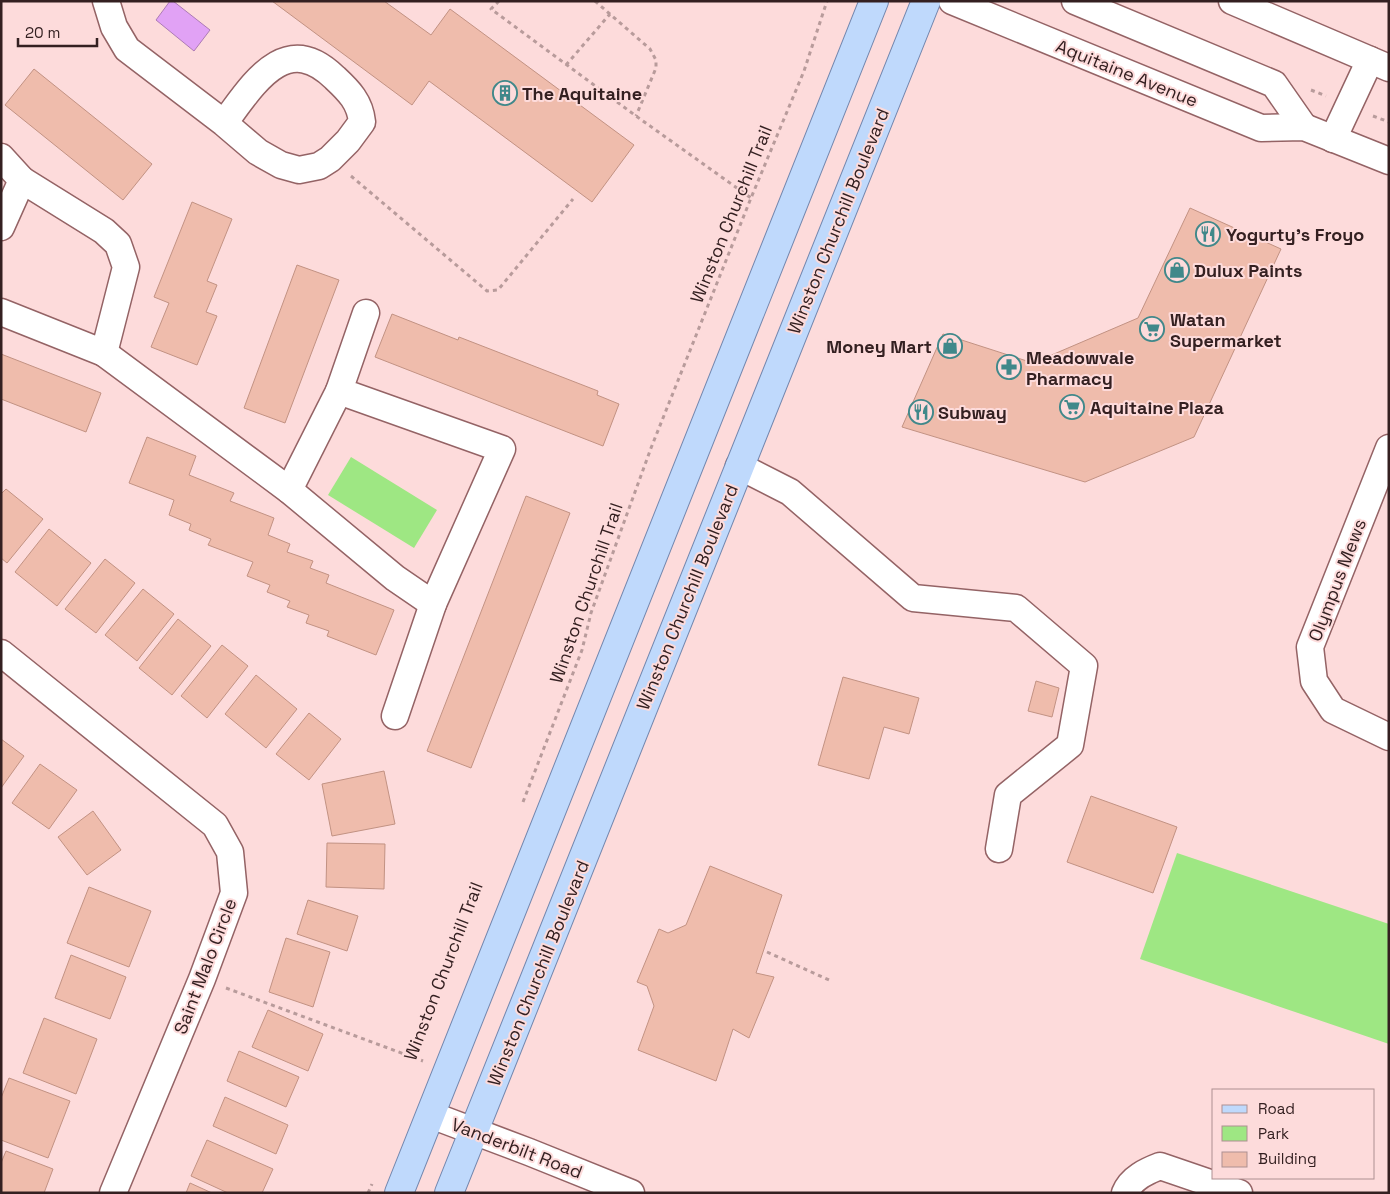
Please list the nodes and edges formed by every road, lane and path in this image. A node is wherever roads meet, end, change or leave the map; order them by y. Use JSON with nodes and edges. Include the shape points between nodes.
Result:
{"nodes":[{"id":1,"x":106,"y":1,"type":"edge"},
{"id":2,"x":499,"y":1,"type":"edge"},
{"id":3,"x":595,"y":1,"type":"edge"},
{"id":4,"x":827,"y":1,"type":"edge"},
{"id":5,"x":874,"y":1,"type":"edge"},
{"id":6,"x":926,"y":1,"type":"edge"},
{"id":7,"x":952,"y":1,"type":"edge"},
{"id":8,"x":1075,"y":1,"type":"edge"},
{"id":9,"x":1232,"y":1,"type":"edge"},
{"id":10,"x":610,"y":14,"type":"junction"},
{"id":11,"x":1379,"y":64,"type":"edge"},
{"id":12,"x":566,"y":65,"type":"junction"},
{"id":13,"x":636,"y":116,"type":"junction"},
{"id":14,"x":224,"y":124,"type":"junction"},
{"id":15,"x":1304,"y":127,"type":"junction"},
{"id":16,"x":1333,"y":139,"type":"junction"},
{"id":17,"x":1,"y":157,"type":"edge"},
{"id":18,"x":330,"y":159,"type":"junction"},
{"id":19,"x":1389,"y":161,"type":"edge"},
{"id":20,"x":22,"y":180,"type":"junction"},
{"id":21,"x":751,"y":198,"type":"junction"},
{"id":22,"x":573,"y":199,"type":"dead end"},
{"id":23,"x":1,"y":227,"type":"edge"},
{"id":24,"x":1,"y":312,"type":"edge"},
{"id":25,"x":366,"y":313,"type":"dead end"},
{"id":26,"x":104,"y":353,"type":"junction"},
{"id":27,"x":339,"y":392,"type":"junction"},
{"id":28,"x":1389,"y":448,"type":"edge"},
{"id":29,"x":740,"y":466,"type":"junction"},
{"id":30,"x":289,"y":490,"type":"junction"},
{"id":31,"x":433,"y":604,"type":"junction"},
{"id":32,"x":1,"y":653,"type":"edge"},
{"id":33,"x":395,"y":716,"type":"dead end"},
{"id":34,"x":1389,"y":737,"type":"edge"},
{"id":35,"x":522,"y":806,"type":"dead end"},
{"id":36,"x":999,"y":849,"type":"dead end"},
{"id":37,"x":768,"y":952,"type":"dead end"},
{"id":38,"x":202,"y":979,"type":"junction"},
{"id":39,"x":829,"y":980,"type":"dead end"},
{"id":40,"x":426,"y":1052,"type":"dead end"},
{"id":41,"x":423,"y":1061,"type":"junction"},
{"id":42,"x":419,"y":1070,"type":"dead end"},
{"id":43,"x":431,"y":1115,"type":"junction"},
{"id":44,"x":474,"y":1132,"type":"junction"},
{"id":45,"x":376,"y":1175,"type":"dead end"},
{"id":46,"x":113,"y":1193,"type":"edge"},
{"id":47,"x":368,"y":1193,"type":"edge"},
{"id":48,"x":399,"y":1193,"type":"edge"},
{"id":49,"x":449,"y":1193,"type":"edge"},
{"id":50,"x":631,"y":1193,"type":"edge"},
{"id":51,"x":1125,"y":1193,"type":"edge"},
{"id":52,"x":1239,"y":1193,"type":"edge"}],
"edges":[{"from":1,"to":14,"type":"street","via":[[114,27],[127,49]]},
{"from":2,"to":12,"type":"path","via":[[491,9]]},
{"from":3,"to":10,"type":"path"},
{"from":4,"to":21,"type":"path","name":"Winston Churchill Trail","via":[[804,71]]},
{"from":5,"to":43,"type":"main road"},
{"from":6,"to":29,"type":"main road","name":"Winston Churchill Boulevard"},
{"from":7,"to":15,"type":"street","name":"Aquitaine Avenue","via":[[1261,128]]},
{"from":8,"to":15,"type":"street","via":[[1274,84]]},
{"from":9,"to":11,"type":"street"},
{"from":10,"to":12,"type":"path"},
{"from":10,"to":13,"type":"path","via":[[650,49],[656,60],[656,68]]},
{"from":11,"to":16,"type":"street"},
{"from":12,"to":13,"type":"path"},
{"from":13,"to":21,"type":"path"},
{"from":14,"to":18,"type":"street","via":[[258,152],[281,165],[299,170],[319,166]]},
{"from":14,"to":18,"type":"street","via":[[261,76],[279,63],[295,58],[308,60],[323,66],[350,91],[360,109],[362,122]]},
{"from":15,"to":16,"type":"street","name":"Aquitaine Avenue"},
{"from":16,"to":19,"type":"street","name":"Aquitaine Avenue"},
{"from":17,"to":20,"type":"street"},
{"from":18,"to":22,"type":"path","via":[[488,291],[498,290]]},
{"from":20,"to":23,"type":"street"},
{"from":20,"to":26,"type":"street","via":[[104,231],[118,244],[126,267]]},
{"from":21,"to":35,"type":"path","name":"Winston Churchill Trail","via":[[651,448],[591,613],[582,650]]},
{"from":24,"to":26,"type":"street"},
{"from":25,"to":27,"type":"street"},
{"from":26,"to":30,"type":"street"},
{"from":27,"to":30,"type":"street"},
{"from":27,"to":31,"type":"street","via":[[502,449]]},
{"from":28,"to":34,"type":"street","name":"Olympus Mews","via":[[1310,647],[1314,681],[1333,710]]},
{"from":29,"to":36,"type":"street","via":[[790,492],[913,598],[1016,608],[1084,666],[1070,745],[1008,795]]},
{"from":29,"to":44,"type":"main road","name":"Winston Churchill Boulevard"},
{"from":30,"to":31,"type":"street","via":[[395,578]]},
{"from":31,"to":33,"type":"street"},
{"from":32,"to":38,"type":"street","name":"Saint Malo Circle","via":[[215,825],[230,852],[234,893]]},
{"from":37,"to":39,"type":"path"},
{"from":38,"to":41,"type":"path"},
{"from":38,"to":46,"type":"street","name":"Saint Malo Circle"},
{"from":40,"to":41,"type":"path","name":"Winston Churchill Trail"},
{"from":41,"to":42,"type":"path","name":"Winston Churchill Trail"},
{"from":43,"to":44,"type":"street","name":"Vanderbilt Road"},
{"from":43,"to":48,"type":"main road"},
{"from":44,"to":49,"type":"main road","name":"Winston Churchill Boulevard"},
{"from":44,"to":50,"type":"street","name":"Vanderbilt Road"},
{"from":45,"to":47,"type":"path"},
{"from":51,"to":52,"type":"street","via":[[1142,1173],[1160,1166]]}]}
